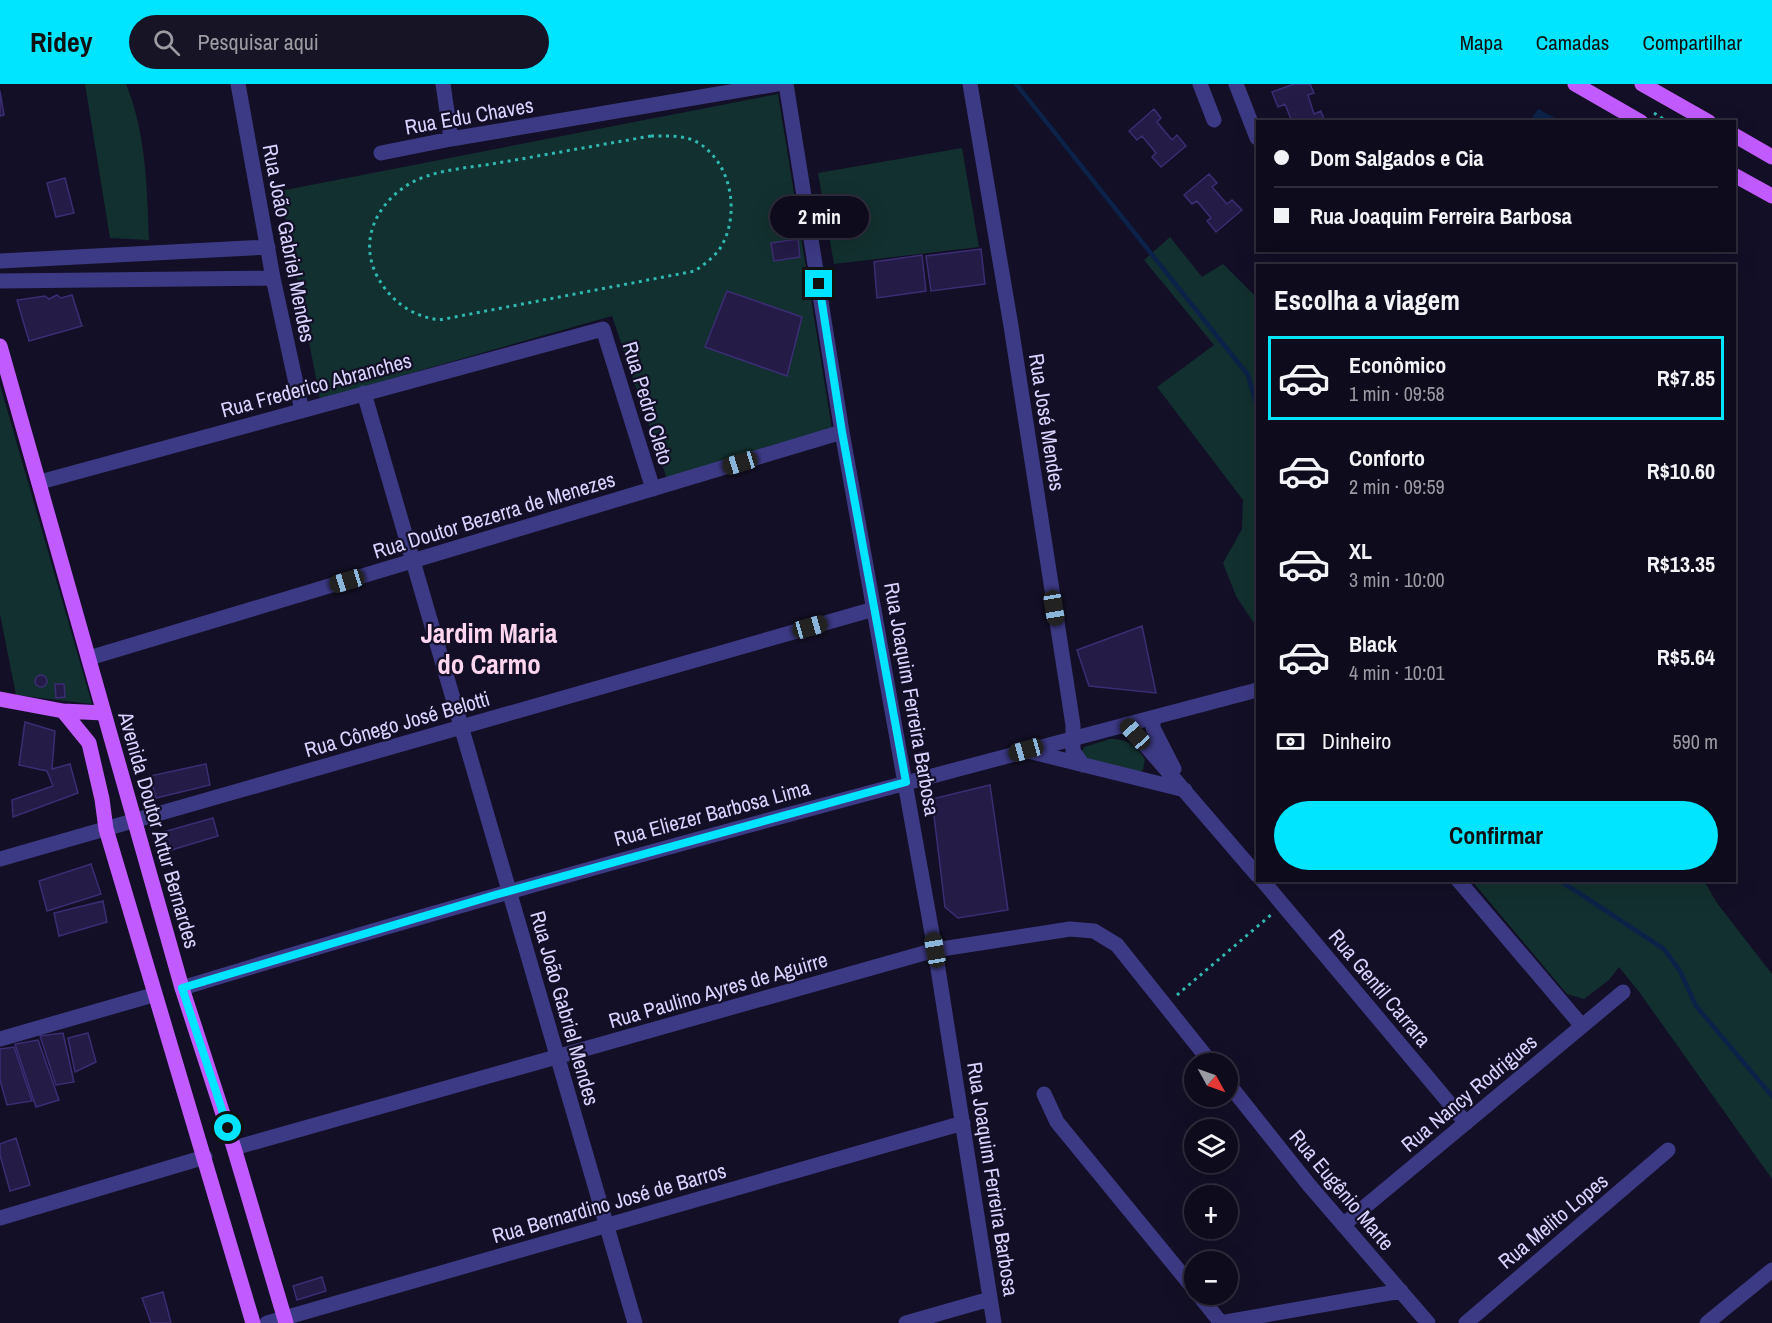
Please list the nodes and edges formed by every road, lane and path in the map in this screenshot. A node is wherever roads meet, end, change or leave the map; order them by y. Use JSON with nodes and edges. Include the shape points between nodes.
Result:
{"nodes":[{"id":1,"x":238,"y":84,"type":"edge"},
{"id":2,"x":443,"y":84,"type":"edge"},
{"id":3,"x":777,"y":84,"type":"edge"},
{"id":4,"x":786,"y":84,"type":"edge"},
{"id":5,"x":970,"y":84,"type":"edge"},
{"id":6,"x":1200,"y":84,"type":"edge"},
{"id":7,"x":1236,"y":84,"type":"edge"},
{"id":8,"x":1575,"y":84,"type":"edge"},
{"id":9,"x":1642,"y":84,"type":"edge"},
{"id":10,"x":1214,"y":120,"type":"dead end"},
{"id":11,"x":1638,"y":120,"type":"edge"},
{"id":12,"x":1705,"y":120,"type":"edge"},
{"id":13,"x":1256,"y":135,"type":"edge"},
{"id":14,"x":676,"y":136,"type":"joint"},
{"id":15,"x":1736,"y":136,"type":"edge"},
{"id":16,"x":451,"y":139,"type":"junction"},
{"id":17,"x":381,"y":153,"type":"dead end"},
{"id":18,"x":1772,"y":157,"type":"edge"},
{"id":19,"x":1736,"y":176,"type":"edge"},
{"id":20,"x":1772,"y":196,"type":"edge"},
{"id":21,"x":268,"y":247,"type":"junction"},
{"id":22,"x":0,"y":261,"type":"edge"},
{"id":23,"x":273,"y":278,"type":"junction"},
{"id":24,"x":0,"y":281,"type":"edge"},
{"id":25,"x":603,"y":329,"type":"joint"},
{"id":26,"x":0,"y":346,"type":"edge"},
{"id":27,"x":364,"y":393,"type":"junction"},
{"id":28,"x":302,"y":411,"type":"junction"},
{"id":29,"x":842,"y":432,"type":"junction"},
{"id":30,"x":40,"y":482,"type":"junction"},
{"id":31,"x":653,"y":489,"type":"junction"},
{"id":32,"x":413,"y":561,"type":"junction"},
{"id":33,"x":874,"y":609,"type":"junction"},
{"id":34,"x":88,"y":658,"type":"junction"},
{"id":35,"x":1256,"y":690,"type":"edge"},
{"id":36,"x":0,"y":700,"type":"edge"},
{"id":37,"x":63,"y":711,"type":"junction"},
{"id":38,"x":104,"y":713,"type":"junction"},
{"id":39,"x":1153,"y":718,"type":"junction"},
{"id":40,"x":1127,"y":724,"type":"junction"},
{"id":41,"x":461,"y":727,"type":"junction"},
{"id":42,"x":1073,"y":738,"type":"junction"},
{"id":43,"x":1026,"y":750,"type":"junction"},
{"id":44,"x":1083,"y":765,"type":"junction"},
{"id":45,"x":906,"y":782,"type":"junction"},
{"id":46,"x":1185,"y":790,"type":"junction"},
{"id":47,"x":135,"y":820,"type":"junction"},
{"id":48,"x":106,"y":829,"type":"junction"},
{"id":49,"x":0,"y":859,"type":"edge"},
{"id":50,"x":1256,"y":874,"type":"edge"},
{"id":51,"x":1264,"y":882,"type":"edge"},
{"id":52,"x":1460,"y":882,"type":"edge"},
{"id":53,"x":509,"y":891,"type":"junction"},
{"id":54,"x":1283,"y":905,"type":"junction"},
{"id":55,"x":935,"y":950,"type":"junction"},
{"id":56,"x":182,"y":988,"type":"junction"},
{"id":57,"x":1623,"y":992,"type":"dead end"},
{"id":58,"x":153,"y":995,"type":"junction"},
{"id":59,"x":1165,"y":1005,"type":"junction"},
{"id":60,"x":1582,"y":1026,"type":"junction"},
{"id":61,"x":0,"y":1039,"type":"edge"},
{"id":62,"x":1203,"y":1053,"type":"edge"},
{"id":63,"x":558,"y":1057,"type":"junction"},
{"id":64,"x":1044,"y":1094,"type":"dead end"},
{"id":65,"x":1238,"y":1096,"type":"edge"},
{"id":66,"x":963,"y":1123,"type":"junction"},
{"id":67,"x":1466,"y":1123,"type":"junction"},
{"id":68,"x":234,"y":1148,"type":"junction"},
{"id":69,"x":1668,"y":1150,"type":"dead end"},
{"id":70,"x":205,"y":1157,"type":"junction"},
{"id":71,"x":0,"y":1218,"type":"edge"},
{"id":72,"x":1343,"y":1225,"type":"junction"},
{"id":73,"x":607,"y":1226,"type":"junction"},
{"id":74,"x":1772,"y":1270,"type":"edge"},
{"id":75,"x":1184,"y":1277,"type":"edge"},
{"id":76,"x":1401,"y":1291,"type":"junction"},
{"id":77,"x":990,"y":1299,"type":"junction"},
{"id":78,"x":1207,"y":1305,"type":"edge"},
{"id":79,"x":1291,"y":1317,"type":"edge"},
{"id":80,"x":285,"y":1321,"type":"edge"},
{"id":81,"x":253,"y":1323,"type":"edge"},
{"id":82,"x":267,"y":1323,"type":"edge"},
{"id":83,"x":635,"y":1323,"type":"edge"},
{"id":84,"x":906,"y":1323,"type":"edge"},
{"id":85,"x":994,"y":1323,"type":"edge"},
{"id":86,"x":1221,"y":1323,"type":"edge"},
{"id":87,"x":1428,"y":1323,"type":"edge"},
{"id":88,"x":1466,"y":1323,"type":"edge"},
{"id":89,"x":1707,"y":1323,"type":"edge"}],
"edges":[{"from":1,"to":21,"type":"street","name":"Rua João Gabriel Mendes"},
{"from":2,"to":16,"type":"street"},
{"from":3,"to":16,"type":"street","name":"Rua Edu Chaves"},
{"from":4,"to":29,"type":"street","name":"Rua Joaquim Ferreira Barbosa"},
{"from":5,"to":42,"type":"street","name":"Rua José Mendes"},
{"from":6,"to":10,"type":"street"},
{"from":7,"to":13,"type":"street"},
{"from":8,"to":11,"type":"main road"},
{"from":9,"to":12,"type":"main road"},
{"from":14,"to":14,"type":"path","via":[[651,136],[427,176],[410,183],[381,208],[372,224],[370,256],[374,270],[390,294],[411,312],[440,320],[695,271],[714,257],[724,243],[730,193],[725,171],[710,154],[694,141]]},
{"from":15,"to":18,"type":"main road"},
{"from":16,"to":17,"type":"street","name":"Rua Edu Chaves"},
{"from":19,"to":20,"type":"main road"},
{"from":21,"to":22,"type":"street"},
{"from":21,"to":23,"type":"street","name":"Rua João Gabriel Mendes"},
{"from":23,"to":24,"type":"street"},
{"from":23,"to":28,"type":"street","name":"Rua João Gabriel Mendes"},
{"from":25,"to":27,"type":"street","name":"Rua Frederico Abranches"},
{"from":25,"to":31,"type":"street","name":"Rua Pedro Cleto"},
{"from":26,"to":30,"type":"main road","name":"Avenida Doutor Artur Bernardes"},
{"from":27,"to":28,"type":"street","name":"Rua Frederico Abranches"},
{"from":27,"to":32,"type":"street","name":"Rua João Gabriel Mendes"},
{"from":28,"to":30,"type":"street","name":"Rua Frederico Abranches"},
{"from":29,"to":31,"type":"street","name":"Rua Doutor Bezerra de Menezes"},
{"from":29,"to":33,"type":"street","name":"Rua Joaquim Ferreira Barbosa"},
{"from":30,"to":34,"type":"main road","name":"Avenida Doutor Artur Bernardes"},
{"from":31,"to":32,"type":"street","name":"Rua Doutor Bezerra de Menezes"},
{"from":32,"to":34,"type":"street","name":"Rua Doutor Bezerra de Menezes"},
{"from":32,"to":41,"type":"street","name":"Rua João Gabriel Mendes"},
{"from":33,"to":41,"type":"street","name":"Rua Cônego José Belotti"},
{"from":33,"to":45,"type":"street","name":"Rua Joaquim Ferreira Barbosa"},
{"from":34,"to":38,"type":"main road","name":"Avenida Doutor Artur Bernardes"},
{"from":35,"to":39,"type":"street","name":"Rua Eliezer Barbosa Lima"},
{"from":36,"to":37,"type":"main road"},
{"from":37,"to":38,"type":"main road"},
{"from":37,"to":48,"type":"main road","name":"Avenida Doutor Artur Bernardes","via":[[88,743]]},
{"from":38,"to":47,"type":"main road","name":"Avenida Doutor Artur Bernardes"},
{"from":39,"to":40,"type":"street","name":"Rua Eliezer Barbosa Lima"},
{"from":39,"to":46,"type":"street","via":[[1153,728]]},
{"from":40,"to":42,"type":"street","name":"Rua Eliezer Barbosa Lima"},
{"from":40,"to":46,"type":"street"},
{"from":41,"to":47,"type":"street","name":"Rua Cônego José Belotti"},
{"from":41,"to":53,"type":"street","name":"Rua João Gabriel Mendes"},
{"from":42,"to":43,"type":"street","name":"Rua Eliezer Barbosa Lima"},
{"from":42,"to":44,"type":"street","name":"Rua José Mendes","via":[[1073,751]]},
{"from":43,"to":44,"type":"street"},
{"from":43,"to":45,"type":"street","name":"Rua Eliezer Barbosa Lima"},
{"from":44,"to":46,"type":"street"},
{"from":45,"to":53,"type":"street","name":"Rua Eliezer Barbosa Lima"},
{"from":45,"to":55,"type":"street","name":"Rua Joaquim Ferreira Barbosa"},
{"from":46,"to":50,"type":"street"},
{"from":47,"to":48,"type":"street","name":"Rua Cônego José Belotti"},
{"from":47,"to":56,"type":"main road","name":"Avenida Doutor Artur Bernardes"},
{"from":48,"to":49,"type":"street","name":"Rua Cônego José Belotti"},
{"from":48,"to":58,"type":"main road","name":"Avenida Doutor Artur Bernardes"},
{"from":51,"to":54,"type":"street","name":"Rua Gentil Carrara"},
{"from":52,"to":60,"type":"street"},
{"from":53,"to":56,"type":"street","name":"Rua Eliezer Barbosa Lima"},
{"from":53,"to":63,"type":"street","name":"Rua João Gabriel Mendes"},
{"from":54,"to":59,"type":"path"},
{"from":54,"to":67,"type":"street","name":"Rua Gentil Carrara"},
{"from":55,"to":59,"type":"street","via":[[1070,929],[1094,931],[1117,945]]},
{"from":55,"to":63,"type":"street","name":"Rua Paulino Ayres de Aguirre"},
{"from":55,"to":66,"type":"street","name":"Rua Joaquim Ferreira Barbosa"},
{"from":56,"to":68,"type":"main road","name":"Avenida Doutor Artur Bernardes"},
{"from":57,"to":60,"type":"street","name":"Rua Nancy Rodrigues"},
{"from":58,"to":61,"type":"street"},
{"from":58,"to":70,"type":"main road","name":"Avenida Doutor Artur Bernardes"},
{"from":59,"to":62,"type":"street"},
{"from":60,"to":67,"type":"street","name":"Rua Nancy Rodrigues"},
{"from":63,"to":68,"type":"street","name":"Rua Paulino Ayres de Aguirre"},
{"from":63,"to":73,"type":"street","name":"Rua João Gabriel Mendes"},
{"from":64,"to":75,"type":"street","via":[[1057,1122]]},
{"from":65,"to":72,"type":"street","name":"Rua Eugênio Marte"},
{"from":66,"to":73,"type":"street","name":"Rua Bernardino José de Barros"},
{"from":66,"to":77,"type":"street","name":"Rua Joaquim Ferreira Barbosa"},
{"from":67,"to":72,"type":"street","name":"Rua Nancy Rodrigues"},
{"from":68,"to":80,"type":"main road","name":"Avenida Doutor Artur Bernardes"},
{"from":69,"to":88,"type":"street","name":"Rua Melito Lopes"},
{"from":70,"to":71,"type":"street"},
{"from":70,"to":81,"type":"main road","name":"Avenida Doutor Artur Bernardes"},
{"from":72,"to":76,"type":"street","name":"Rua Eugênio Marte"},
{"from":73,"to":80,"type":"street","name":"Rua Bernardino José de Barros"},
{"from":73,"to":83,"type":"street","name":"Rua João Gabriel Mendes"},
{"from":74,"to":89,"type":"street"},
{"from":76,"to":79,"type":"street"},
{"from":76,"to":87,"type":"street","name":"Rua Eugênio Marte"},
{"from":77,"to":84,"type":"street"},
{"from":77,"to":85,"type":"street","name":"Rua Joaquim Ferreira Barbosa"},
{"from":78,"to":86,"type":"street"},
{"from":79,"to":86,"type":"street"},
{"from":80,"to":82,"type":"street","name":"Rua Bernardino José de Barros"}]}
